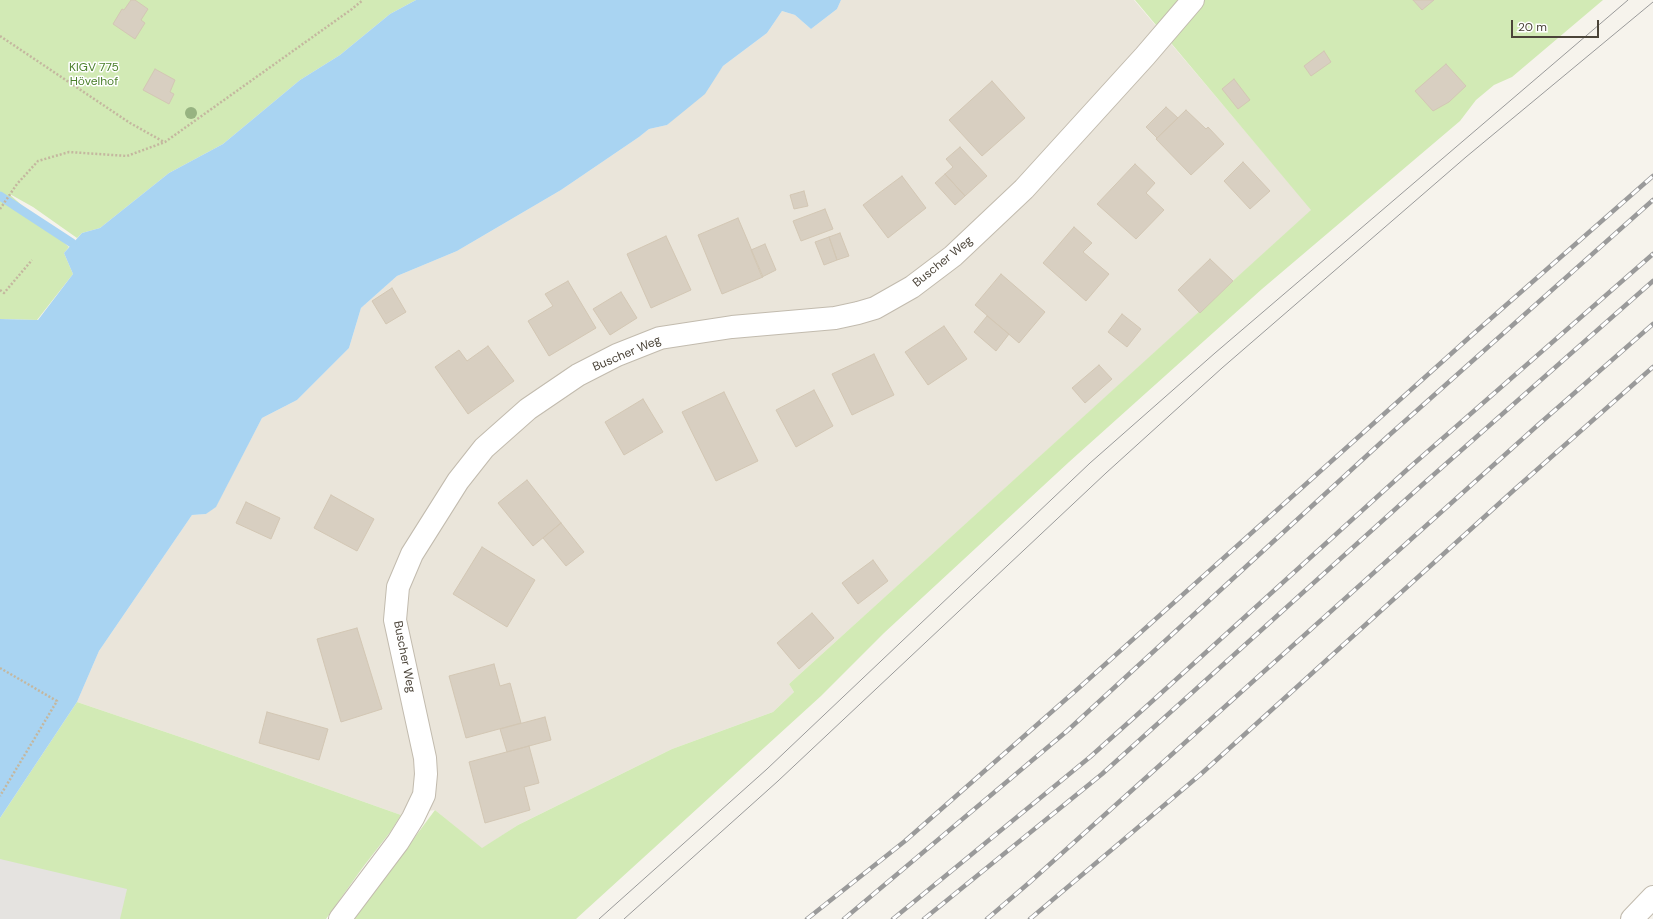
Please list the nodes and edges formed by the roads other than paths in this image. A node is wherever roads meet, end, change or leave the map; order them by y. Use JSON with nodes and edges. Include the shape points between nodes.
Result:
{"nodes":[{"id":1,"x":1193,"y":0,"type":"edge"},
{"id":2,"x":1653,"y":897,"type":"edge"},
{"id":3,"x":340,"y":919,"type":"edge"},
{"id":4,"x":1632,"y":919,"type":"edge"}],
"edges":[{"from":1,"to":3,"type":"street","name":"Buscher Weg","via":[[1024,189],[953,256],[912,287],[875,308],[851,315],[732,327],[660,338],[578,375],[528,409],[484,448],[458,481],[412,554],[398,587],[395,620],[425,758],[424,795],[398,842]]},
{"from":2,"to":4,"type":"street"}]}
